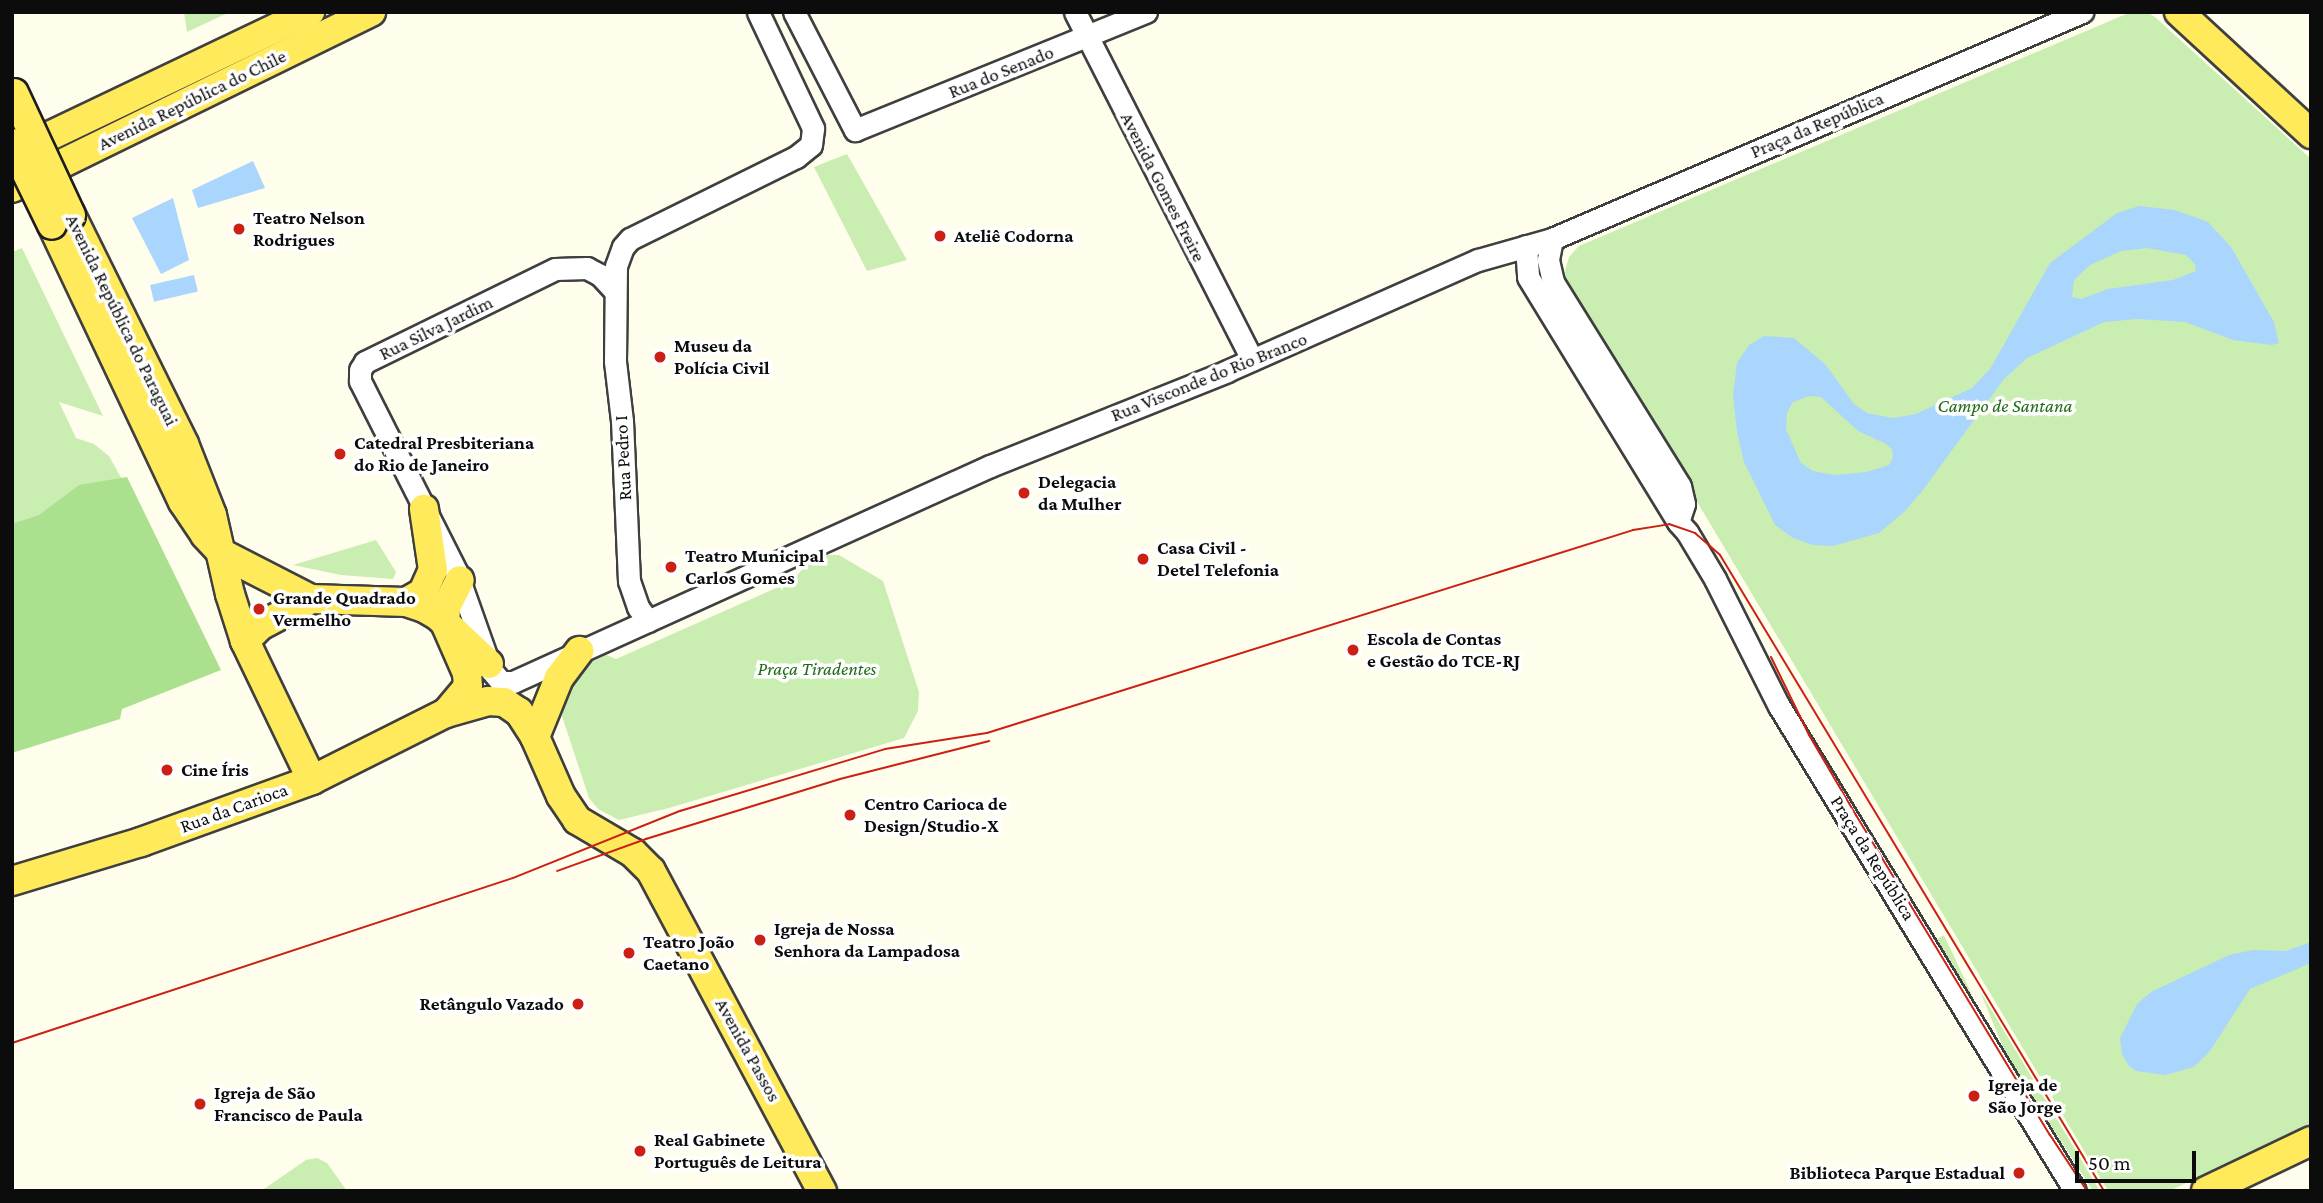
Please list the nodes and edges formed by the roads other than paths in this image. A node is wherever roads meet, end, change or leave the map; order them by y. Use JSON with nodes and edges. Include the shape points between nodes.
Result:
{"nodes":[{"id":1,"x":310,"y":12,"type":"edge"},
{"id":2,"x":371,"y":12,"type":"edge"},
{"id":3,"x":758,"y":12,"type":"edge"},
{"id":4,"x":794,"y":12,"type":"edge"},
{"id":5,"x":1075,"y":12,"type":"edge"},
{"id":6,"x":1146,"y":12,"type":"edge"},
{"id":7,"x":2082,"y":12,"type":"edge"},
{"id":8,"x":2179,"y":12,"type":"edge"},
{"id":9,"x":1087,"y":36,"type":"junction"},
{"id":10,"x":13,"y":91,"type":"edge"},
{"id":11,"x":2311,"y":134,"type":"edge"},
{"id":12,"x":12,"y":143,"type":"edge"},
{"id":13,"x":12,"y":154,"type":"edge"},
{"id":14,"x":12,"y":188,"type":"edge"},
{"id":15,"x":61,"y":220,"type":"junction"},
{"id":16,"x":1552,"y":239,"type":"junction"},
{"id":17,"x":1526,"y":246,"type":"junction"},
{"id":18,"x":1496,"y":254,"type":"joint"},
{"id":19,"x":614,"y":290,"type":"junction"},
{"id":20,"x":1252,"y":360,"type":"junction"},
{"id":21,"x":425,"y":509,"type":"junction"},
{"id":22,"x":1678,"y":522,"type":"junction"},
{"id":23,"x":223,"y":554,"type":"junction"},
{"id":24,"x":460,"y":580,"type":"junction"},
{"id":25,"x":311,"y":599,"type":"junction"},
{"id":26,"x":406,"y":603,"type":"junction"},
{"id":27,"x":648,"y":621,"type":"junction"},
{"id":28,"x":445,"y":623,"type":"junction"},
{"id":29,"x":245,"y":641,"type":"junction"},
{"id":30,"x":579,"y":651,"type":"junction"},
{"id":31,"x":489,"y":664,"type":"junction"},
{"id":32,"x":446,"y":713,"type":"junction"},
{"id":33,"x":535,"y":737,"type":"junction"},
{"id":34,"x":312,"y":780,"type":"junction"},
{"id":35,"x":12,"y":881,"type":"edge"},
{"id":36,"x":2311,"y":1142,"type":"edge"},
{"id":37,"x":822,"y":1191,"type":"edge"},
{"id":38,"x":2076,"y":1191,"type":"edge"},
{"id":39,"x":2206,"y":1191,"type":"edge"}],
"edges":[{"from":1,"to":13,"type":"main road","name":"Avenida República do Chile"},
{"from":2,"to":14,"type":"main road","name":"Avenida República do Chile"},
{"from":3,"to":19,"type":"street","via":[[813,128],[813,140],[807,149],[630,239],[618,256]]},
{"from":4,"to":9,"type":"street","name":"Rua do Senado","via":[[855,130]]},
{"from":5,"to":9,"type":"street","name":"Avenida Gomes Freire"},
{"from":6,"to":9,"type":"street","name":"Rua do Senado"},
{"from":7,"to":16,"type":"street","name":"Praça da República"},
{"from":8,"to":11,"type":"main road"},
{"from":9,"to":20,"type":"street","name":"Avenida Gomes Freire"},
{"from":10,"to":15,"type":"main road","name":"Avenida República do Paraguai","bridge":true},
{"from":12,"to":15,"type":"main road","name":"Avenida República do Paraguai","bridge":true},
{"from":15,"to":23,"type":"main road","name":"Avenida República do Paraguai","via":[[183,502]]},
{"from":16,"to":17,"type":"street","name":"Praça da República"},
{"from":16,"to":22,"type":"street","via":[[1548,260],[1553,282],[1680,486],[1684,505]]},
{"from":17,"to":18,"type":"street","name":"Praça da República"},
{"from":17,"to":22,"type":"street","name":"Praça da República","via":[[1528,277]]},
{"from":18,"to":20,"type":"street","name":"Rua Visconde do Rio Branco"},
{"from":19,"to":21,"type":"street","name":"Rua Silva Jardim","via":[[587,268],[555,269],[362,365],[360,381]]},
{"from":19,"to":27,"type":"street","name":"Rua Pedro I","via":[[629,581]]},
{"from":20,"to":27,"type":"street","name":"Rua Visconde do Rio Branco","via":[[1025,451]]},
{"from":21,"to":24,"type":"street","name":"Rua Silva Jardim"},
{"from":21,"to":26,"type":"main road","via":[[433,570],[424,592]]},
{"from":22,"to":38,"type":"street","name":"Praça da República","via":[[1713,575],[1779,706]]},
{"from":23,"to":25,"type":"main road","name":"Avenida República do Paraguai"},
{"from":23,"to":29,"type":"main road"},
{"from":24,"to":28,"type":"main road","via":[[446,607]]},
{"from":24,"to":31,"type":"street","name":"Rua Silva Jardim"},
{"from":25,"to":26,"type":"main road","name":"Avenida República do Paraguai"},
{"from":25,"to":29,"type":"main road","via":[[260,626]]},
{"from":26,"to":28,"type":"main road","via":[[424,608]]},
{"from":27,"to":30,"type":"street"},
{"from":28,"to":31,"type":"main road"},
{"from":28,"to":32,"type":"main road","via":[[468,682],[463,696]]},
{"from":29,"to":34,"type":"main road"},
{"from":30,"to":31,"type":"street","via":[[509,682],[495,678]]},
{"from":30,"to":33,"type":"main road","via":[[559,677]]},
{"from":32,"to":33,"type":"main road","name":"Avenida Passos","via":[[488,701],[504,702],[515,708]]},
{"from":32,"to":34,"type":"main road","name":"Rua da Carioca"},
{"from":33,"to":37,"type":"main road","name":"Avenida Passos","via":[[577,820],[633,853],[651,871]]},
{"from":34,"to":35,"type":"main road","name":"Rua da Carioca","via":[[141,842]]},
{"from":36,"to":39,"type":"main road"}]}
